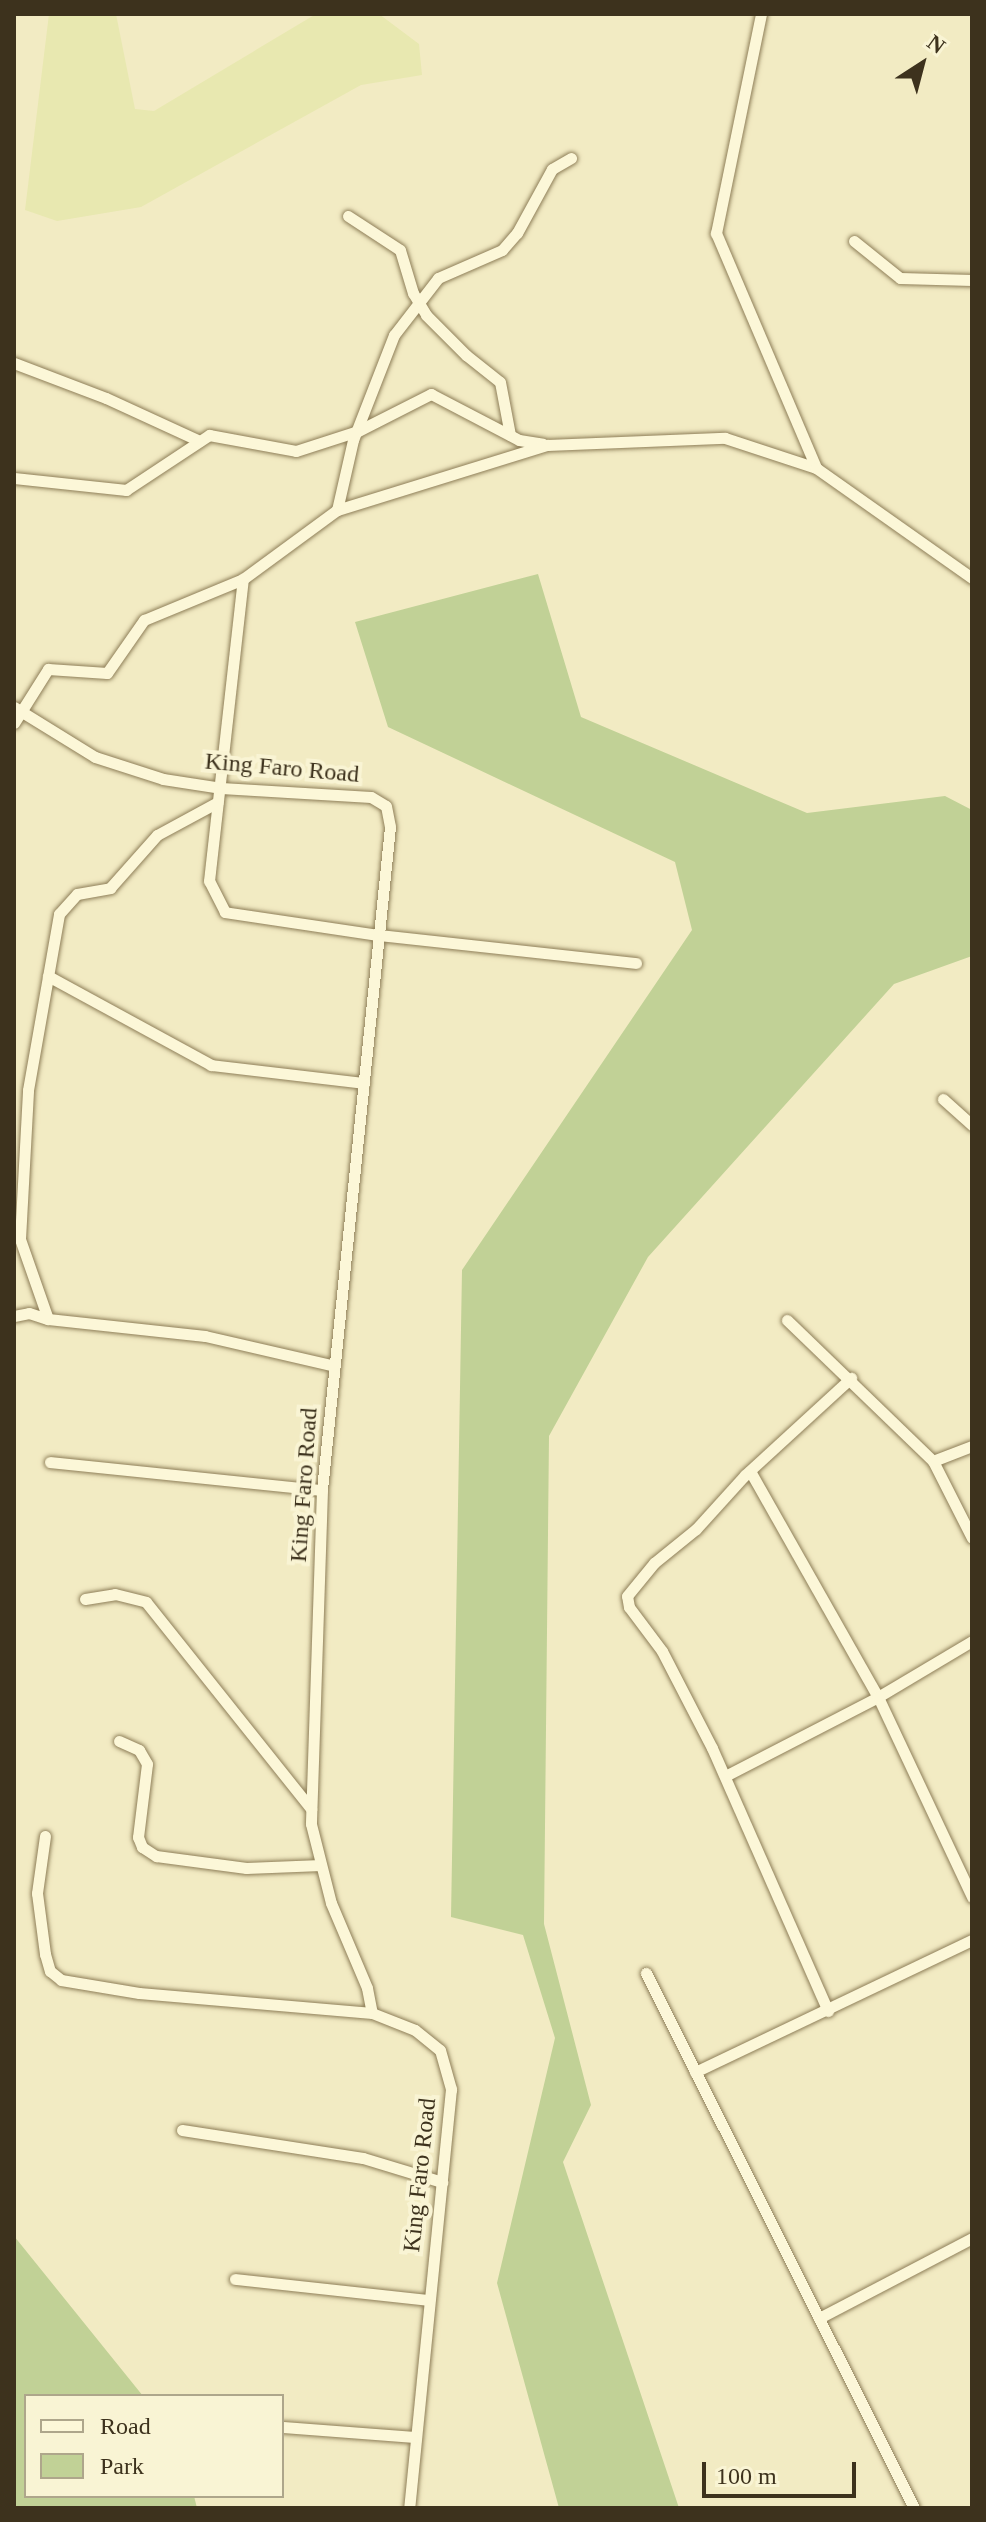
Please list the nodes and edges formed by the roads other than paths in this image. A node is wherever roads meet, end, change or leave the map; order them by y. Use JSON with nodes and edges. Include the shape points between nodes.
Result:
{"nodes":[{"id":1,"x":761,"y":14,"type":"edge"},
{"id":2,"x":571,"y":158,"type":"dead end"},
{"id":3,"x":348,"y":216,"type":"dead end"},
{"id":4,"x":854,"y":241,"type":"dead end"},
{"id":5,"x":972,"y":280,"type":"edge"},
{"id":6,"x":417,"y":301,"type":"junction"},
{"id":7,"x":14,"y":363,"type":"edge"},
{"id":8,"x":358,"y":431,"type":"junction"},
{"id":9,"x":510,"y":435,"type":"junction"},
{"id":10,"x":200,"y":441,"type":"junction"},
{"id":11,"x":547,"y":445,"type":"junction"},
{"id":12,"x":816,"y":468,"type":"junction"},
{"id":13,"x":14,"y":478,"type":"edge"},
{"id":14,"x":337,"y":510,"type":"junction"},
{"id":15,"x":972,"y":578,"type":"edge"},
{"id":16,"x":243,"y":579,"type":"junction"},
{"id":17,"x":16,"y":715,"type":"edge"},
{"id":18,"x":221,"y":788,"type":"junction"},
{"id":19,"x":218,"y":802,"type":"junction"},
{"id":20,"x":378,"y":935,"type":"junction"},
{"id":21,"x":636,"y":963,"type":"dead end"},
{"id":22,"x":48,"y":976,"type":"junction"},
{"id":23,"x":364,"y":1083,"type":"junction"},
{"id":24,"x":943,"y":1099,"type":"dead end"},
{"id":25,"x":972,"y":1125,"type":"edge"},
{"id":26,"x":14,"y":1316,"type":"edge"},
{"id":27,"x":48,"y":1319,"type":"junction"},
{"id":28,"x":787,"y":1320,"type":"dead end"},
{"id":29,"x":335,"y":1366,"type":"junction"},
{"id":30,"x":851,"y":1378,"type":"junction"},
{"id":31,"x":972,"y":1446,"type":"edge"},
{"id":32,"x":933,"y":1461,"type":"junction"},
{"id":33,"x":50,"y":1462,"type":"dead end"},
{"id":34,"x":750,"y":1471,"type":"junction"},
{"id":35,"x":322,"y":1490,"type":"junction"},
{"id":36,"x":972,"y":1538,"type":"edge"},
{"id":37,"x":85,"y":1599,"type":"dead end"},
{"id":38,"x":972,"y":1641,"type":"edge"},
{"id":39,"x":878,"y":1697,"type":"junction"},
{"id":40,"x":119,"y":1741,"type":"dead end"},
{"id":41,"x":725,"y":1776,"type":"junction"},
{"id":42,"x":311,"y":1809,"type":"junction"},
{"id":43,"x":45,"y":1836,"type":"dead end"},
{"id":44,"x":321,"y":1865,"type":"junction"},
{"id":45,"x":972,"y":1897,"type":"edge"},
{"id":46,"x":972,"y":1940,"type":"edge"},
{"id":47,"x":646,"y":1973,"type":"dead end"},
{"id":48,"x":828,"y":2011,"type":"junction"},
{"id":49,"x":372,"y":2013,"type":"junction"},
{"id":50,"x":695,"y":2072,"type":"junction"},
{"id":51,"x":182,"y":2130,"type":"dead end"},
{"id":52,"x":442,"y":2182,"type":"junction"},
{"id":53,"x":972,"y":2238,"type":"edge"},
{"id":54,"x":235,"y":2279,"type":"dead end"},
{"id":55,"x":429,"y":2300,"type":"junction"},
{"id":56,"x":819,"y":2318,"type":"junction"},
{"id":57,"x":284,"y":2427,"type":"edge"},
{"id":58,"x":416,"y":2437,"type":"junction"},
{"id":59,"x":409,"y":2508,"type":"edge"},
{"id":60,"x":914,"y":2508,"type":"edge"}],
"edges":[{"from":1,"to":12,"type":"street","via":[[716,233]]},
{"from":2,"to":6,"type":"street","via":[[552,169],[502,250],[438,278]]},
{"from":3,"to":6,"type":"street","via":[[400,250]]},
{"from":4,"to":5,"type":"street","via":[[900,278]]},
{"from":6,"to":8,"type":"street","via":[[394,335]]},
{"from":6,"to":9,"type":"street","via":[[466,355],[500,382]]},
{"from":7,"to":10,"type":"street"},
{"from":8,"to":9,"type":"street","via":[[431,394]]},
{"from":8,"to":10,"type":"street","via":[[296,451],[209,435]]},
{"from":8,"to":14,"type":"street"},
{"from":9,"to":11,"type":"street"},
{"from":10,"to":13,"type":"street","via":[[126,490]]},
{"from":11,"to":12,"type":"street","via":[[725,438]]},
{"from":11,"to":14,"type":"street"},
{"from":12,"to":15,"type":"street"},
{"from":14,"to":16,"type":"street"},
{"from":16,"to":17,"type":"street","via":[[144,620],[107,673],[48,669]]},
{"from":16,"to":18,"type":"street"},
{"from":17,"to":18,"type":"street","name":"King Faro Road","via":[[95,757],[163,779]]},
{"from":18,"to":19,"type":"street"},
{"from":18,"to":20,"type":"street","name":"King Faro Road","via":[[371,797],[386,806],[390,827]]},
{"from":19,"to":20,"type":"street","via":[[209,881],[225,912]]},
{"from":19,"to":22,"type":"street","via":[[157,835],[110,888],[77,894],[59,914]]},
{"from":20,"to":21,"type":"street"},
{"from":20,"to":23,"type":"street","name":"King Faro Road"},
{"from":22,"to":23,"type":"street","via":[[211,1065]]},
{"from":22,"to":27,"type":"street","via":[[28,1090],[20,1239]]},
{"from":23,"to":29,"type":"street","name":"King Faro Road"},
{"from":24,"to":25,"type":"street"},
{"from":26,"to":27,"type":"street","via":[[29,1313]]},
{"from":27,"to":29,"type":"street","via":[[205,1336]]},
{"from":28,"to":30,"type":"street"},
{"from":29,"to":35,"type":"street","name":"King Faro Road"},
{"from":30,"to":32,"type":"street"},
{"from":30,"to":34,"type":"street"},
{"from":31,"to":32,"type":"street"},
{"from":32,"to":36,"type":"street"},
{"from":33,"to":35,"type":"street"},
{"from":34,"to":39,"type":"street"},
{"from":34,"to":41,"type":"street","via":[[627,1596],[629,1607],[662,1651]]},
{"from":35,"to":42,"type":"street","name":"King Faro Road"},
{"from":37,"to":42,"type":"street","via":[[115,1594],[146,1602]]},
{"from":38,"to":39,"type":"street"},
{"from":39,"to":41,"type":"street"},
{"from":39,"to":45,"type":"street"},
{"from":40,"to":44,"type":"street","via":[[139,1750],[147,1764],[138,1837],[156,1856],[246,1868]]},
{"from":41,"to":48,"type":"street"},
{"from":42,"to":44,"type":"street","name":"King Faro Road"},
{"from":43,"to":49,"type":"street","via":[[37,1893],[45,1954],[50,1971],[61,1980],[139,1993]]},
{"from":44,"to":49,"type":"street","name":"King Faro Road"},
{"from":46,"to":48,"type":"street"},
{"from":47,"to":50,"type":"street"},
{"from":48,"to":50,"type":"street"},
{"from":49,"to":52,"type":"street","name":"King Faro Road","via":[[415,2030],[440,2050],[451,2089]]},
{"from":50,"to":56,"type":"street"},
{"from":51,"to":52,"type":"street","via":[[363,2158]]},
{"from":52,"to":55,"type":"street","name":"King Faro Road"},
{"from":53,"to":56,"type":"street"},
{"from":54,"to":55,"type":"street"},
{"from":55,"to":58,"type":"street","name":"King Faro Road"},
{"from":56,"to":60,"type":"street"},
{"from":57,"to":58,"type":"street"},
{"from":58,"to":59,"type":"street","name":"King Faro Road"}]}
